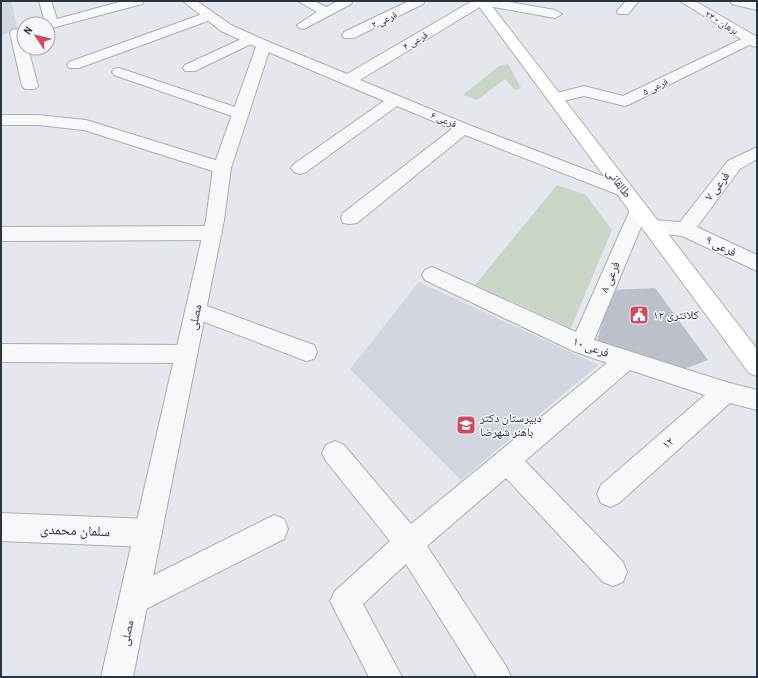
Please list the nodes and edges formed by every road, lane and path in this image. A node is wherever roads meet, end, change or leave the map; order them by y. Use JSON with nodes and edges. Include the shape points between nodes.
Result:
{"nodes":[{"id":1,"x":45,"y":1,"type":"edge"},
{"id":2,"x":138,"y":1,"type":"edge"},
{"id":3,"x":189,"y":1,"type":"edge"},
{"id":4,"x":304,"y":1,"type":"edge"},
{"id":5,"x":347,"y":1,"type":"edge"},
{"id":6,"x":390,"y":1,"type":"edge"},
{"id":7,"x":481,"y":1,"type":"edge"},
{"id":8,"x":633,"y":1,"type":"edge"},
{"id":9,"x":686,"y":1,"type":"edge"},
{"id":10,"x":736,"y":1,"type":"edge"},
{"id":11,"x":413,"y":4,"type":"edge"},
{"id":12,"x":757,"y":6,"type":"edge"},
{"id":13,"x":623,"y":11,"type":"dead end"},
{"id":14,"x":326,"y":12,"type":"junction"},
{"id":15,"x":555,"y":14,"type":"dead end"},
{"id":16,"x":48,"y":16,"type":"edge"},
{"id":17,"x":208,"y":16,"type":"junction"},
{"id":18,"x":56,"y":22,"type":"edge"},
{"id":19,"x":304,"y":25,"type":"dead end"},
{"id":20,"x":349,"y":35,"type":"dead end"},
{"id":21,"x":753,"y":41,"type":"edge"},
{"id":22,"x":257,"y":42,"type":"junction"},
{"id":23,"x":22,"y":56,"type":"edge"},
{"id":24,"x":74,"y":65,"type":"dead end"},
{"id":25,"x":190,"y":68,"type":"dead end"},
{"id":26,"x":119,"y":72,"type":"dead end"},
{"id":27,"x":350,"y":79,"type":"junction"},
{"id":28,"x":30,"y":86,"type":"dead end"},
{"id":29,"x":554,"y":98,"type":"junction"},
{"id":30,"x":397,"y":99,"type":"junction"},
{"id":31,"x":241,"y":114,"type":"junction"},
{"id":32,"x":1,"y":120,"type":"edge"},
{"id":33,"x":463,"y":128,"type":"junction"},
{"id":34,"x":757,"y":152,"type":"edge"},
{"id":35,"x":222,"y":168,"type":"junction"},
{"id":36,"x":300,"y":168,"type":"dead end"},
{"id":37,"x":625,"y":191,"type":"junction"},
{"id":38,"x":639,"y":210,"type":"junction"},
{"id":39,"x":350,"y":218,"type":"dead end"},
{"id":40,"x":652,"y":227,"type":"junction"},
{"id":41,"x":685,"y":229,"type":"junction"},
{"id":42,"x":212,"y":233,"type":"junction"},
{"id":43,"x":1,"y":234,"type":"edge"},
{"id":44,"x":757,"y":264,"type":"edge"},
{"id":45,"x":432,"y":275,"type":"dead end"},
{"id":46,"x":196,"y":310,"type":"junction"},
{"id":47,"x":581,"y":345,"type":"junction"},
{"id":48,"x":306,"y":352,"type":"dead end"},
{"id":49,"x":1,"y":353,"type":"edge"},
{"id":50,"x":186,"y":354,"type":"junction"},
{"id":51,"x":626,"y":360,"type":"junction"},
{"id":52,"x":757,"y":366,"type":"edge"},
{"id":53,"x":726,"y":392,"type":"junction"},
{"id":54,"x":757,"y":400,"type":"edge"},
{"id":55,"x":334,"y":453,"type":"dead end"},
{"id":56,"x":506,"y":460,"type":"junction"},
{"id":57,"x":610,"y":494,"type":"dead end"},
{"id":58,"x":1,"y":527,"type":"edge"},
{"id":59,"x":274,"y":529,"type":"dead end"},
{"id":60,"x":148,"y":533,"type":"junction"},
{"id":61,"x":409,"y":543,"type":"junction"},
{"id":62,"x":613,"y":572,"type":"dead end"},
{"id":63,"x":134,"y":600,"type":"junction"},
{"id":64,"x":117,"y":677,"type":"edge"},
{"id":65,"x":386,"y":677,"type":"edge"},
{"id":66,"x":495,"y":677,"type":"edge"}],
"edges":[{"from":1,"to":16,"type":"street"},
{"from":2,"to":18,"type":"street"},
{"from":3,"to":17,"type":"street"},
{"from":4,"to":14,"type":"street"},
{"from":5,"to":14,"type":"street"},
{"from":6,"to":11,"type":"street"},
{"from":7,"to":15,"type":"street"},
{"from":7,"to":27,"type":"street","name":"فرعی ۴"},
{"from":7,"to":29,"type":"main road","name":"طالقانی"},
{"from":8,"to":13,"type":"street"},
{"from":9,"to":21,"type":"street","name":"۲۴ - برهان"},
{"from":10,"to":12,"type":"street"},
{"from":11,"to":20,"type":"street","name":"فرعی ۲"},
{"from":14,"to":19,"type":"street"},
{"from":17,"to":22,"type":"street","via":[[226,28]]},
{"from":17,"to":24,"type":"street"},
{"from":21,"to":29,"type":"street","name":"فرعی ۵","via":[[625,101],[584,91]]},
{"from":22,"to":25,"type":"street"},
{"from":22,"to":27,"type":"street","name":"فرعی ۶"},
{"from":22,"to":31,"type":"street","name":"مصلی"},
{"from":23,"to":28,"type":"street"},
{"from":26,"to":31,"type":"street"},
{"from":27,"to":30,"type":"street","name":"فرعی ۶"},
{"from":29,"to":37,"type":"main road","name":"طالقانی"},
{"from":30,"to":33,"type":"street","name":"فرعی ۶"},
{"from":30,"to":36,"type":"street"},
{"from":31,"to":35,"type":"street","name":"مصلی"},
{"from":32,"to":35,"type":"street","via":[[38,120],[86,125]]},
{"from":33,"to":37,"type":"street","name":"فرعی ۶"},
{"from":33,"to":39,"type":"street"},
{"from":34,"to":41,"type":"street","name":"فرعی ۷","via":[[734,165]]},
{"from":35,"to":42,"type":"street","name":"مصلی"},
{"from":37,"to":38,"type":"main road","name":"طالقانی"},
{"from":38,"to":40,"type":"main road","name":"طالقانی"},
{"from":38,"to":47,"type":"street","name":"فرعی ۸"},
{"from":40,"to":41,"type":"street"},
{"from":40,"to":52,"type":"main road","name":"طالقانی"},
{"from":41,"to":44,"type":"street","name":"فرعی ۹"},
{"from":42,"to":43,"type":"street"},
{"from":42,"to":46,"type":"street","name":"مصلی"},
{"from":45,"to":47,"type":"street","name":"فرعی ۱۰"},
{"from":46,"to":48,"type":"street"},
{"from":46,"to":50,"type":"street","name":"مصلی"},
{"from":47,"to":51,"type":"street","name":"فرعی ۱۰"},
{"from":49,"to":50,"type":"street"},
{"from":50,"to":60,"type":"street","name":"مصلی"},
{"from":51,"to":53,"type":"street","name":"فرعی ۱۰"},
{"from":51,"to":56,"type":"street"},
{"from":53,"to":54,"type":"street","name":"فرعی ۱۰"},
{"from":53,"to":57,"type":"street","name":"۱۲"},
{"from":55,"to":61,"type":"street"},
{"from":56,"to":61,"type":"street"},
{"from":56,"to":62,"type":"street"},
{"from":58,"to":60,"type":"street","name":"سلمان محمدی"},
{"from":59,"to":63,"type":"street"},
{"from":60,"to":63,"type":"street","name":"مصلی"},
{"from":61,"to":65,"type":"street","via":[[345,601]]},
{"from":61,"to":66,"type":"street"},
{"from":63,"to":64,"type":"street","name":"مصلی"}]}
